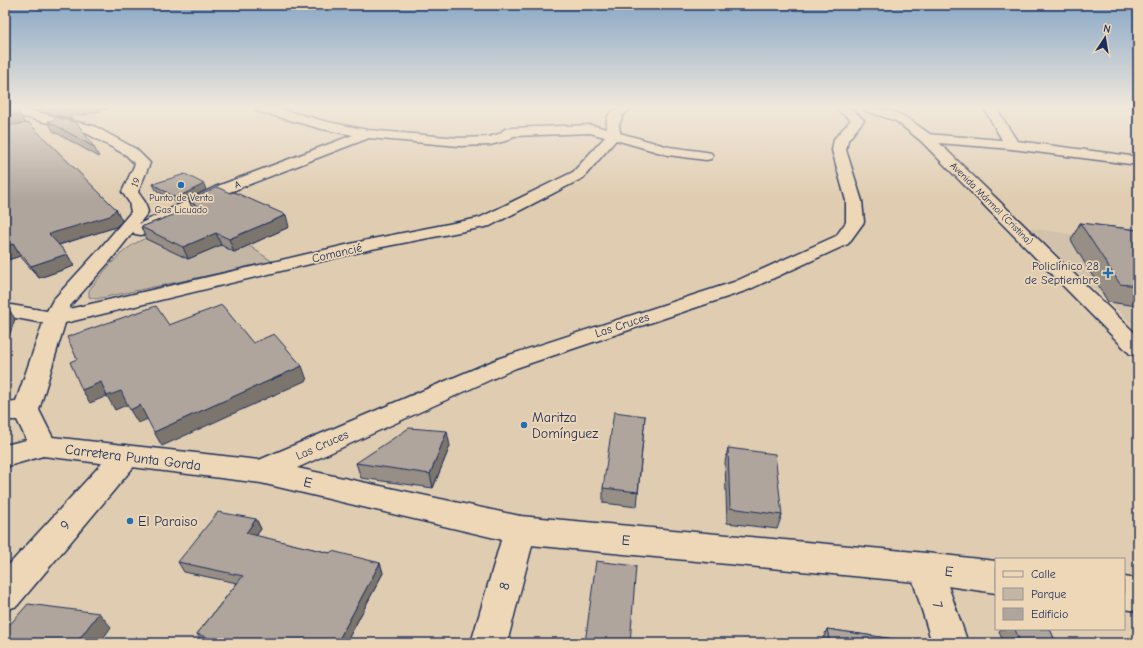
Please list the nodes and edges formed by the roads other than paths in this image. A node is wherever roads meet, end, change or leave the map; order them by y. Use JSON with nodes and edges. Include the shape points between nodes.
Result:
{"nodes":[{"id":1,"x":106,"y":138,"type":"edge"},
{"id":2,"x":357,"y":138,"type":"edge"},
{"id":3,"x":416,"y":138,"type":"edge"},
{"id":4,"x":500,"y":138,"type":"edge"},
{"id":5,"x":611,"y":138,"type":"edge"},
{"id":6,"x":626,"y":138,"type":"edge"},
{"id":7,"x":842,"y":138,"type":"edge"},
{"id":8,"x":926,"y":138,"type":"edge"},
{"id":9,"x":929,"y":138,"type":"edge"},
{"id":10,"x":1008,"y":138,"type":"edge"},
{"id":11,"x":1012,"y":145,"type":"junction"},
{"id":12,"x":706,"y":156,"type":"dead end"},
{"id":13,"x":1138,"y":161,"type":"edge"},
{"id":14,"x":112,"y":246,"type":"junction"},
{"id":15,"x":5,"y":310,"type":"edge"},
{"id":16,"x":55,"y":319,"type":"junction"},
{"id":17,"x":1138,"y":349,"type":"edge"},
{"id":18,"x":16,"y":411,"type":"edge"},
{"id":19,"x":43,"y":446,"type":"junction"},
{"id":20,"x":5,"y":456,"type":"edge"},
{"id":21,"x":126,"y":456,"type":"junction"},
{"id":22,"x":262,"y":472,"type":"junction"},
{"id":23,"x":520,"y":530,"type":"junction"},
{"id":24,"x":926,"y":568,"type":"junction"},
{"id":25,"x":995,"y":576,"type":"edge"},
{"id":26,"x":1125,"y":593,"type":"edge"},
{"id":27,"x":5,"y":594,"type":"edge"},
{"id":28,"x":1138,"y":594,"type":"edge"},
{"id":29,"x":489,"y":643,"type":"edge"},
{"id":30,"x":950,"y":643,"type":"edge"}],
"edges":[{"from":1,"to":14,"type":"street","name":"19","via":[[131,152],[143,163],[130,192],[140,212]]},
{"from":2,"to":14,"type":"street","name":"A","via":[[220,190]]},
{"from":3,"to":4,"type":"street","via":[[459,142]]},
{"from":5,"to":16,"type":"street","name":"Comancié","via":[[578,175],[484,222],[372,244]]},
{"from":6,"to":12,"type":"street","via":[[668,150]]},
{"from":7,"to":22,"type":"street","name":"Las Cruces","via":[[839,150],[854,201],[855,222],[842,240],[741,286],[508,363]]},
{"from":8,"to":17,"type":"street","name":"Avenida Mármol (Cristina)"},
{"from":9,"to":11,"type":"street"},
{"from":10,"to":11,"type":"street"},
{"from":11,"to":13,"type":"street"},
{"from":14,"to":16,"type":"street","name":"19","via":[[60,304]]},
{"from":15,"to":16,"type":"street","name":"Comancié"},
{"from":16,"to":18,"type":"street"},
{"from":18,"to":19,"type":"street"},
{"from":19,"to":20,"type":"street","name":"Carretera Punta Gorda"},
{"from":19,"to":21,"type":"street","name":"Carretera Punta Gorda"},
{"from":21,"to":22,"type":"street","name":"Carretera Punta Gorda"},
{"from":21,"to":27,"type":"street","name":"9"},
{"from":22,"to":23,"type":"street","name":"E"},
{"from":23,"to":24,"type":"street","name":"E"},
{"from":23,"to":29,"type":"street","name":"8"},
{"from":24,"to":25,"type":"street","name":"E"},
{"from":24,"to":30,"type":"street","name":"7"},
{"from":26,"to":28,"type":"street"}]}
